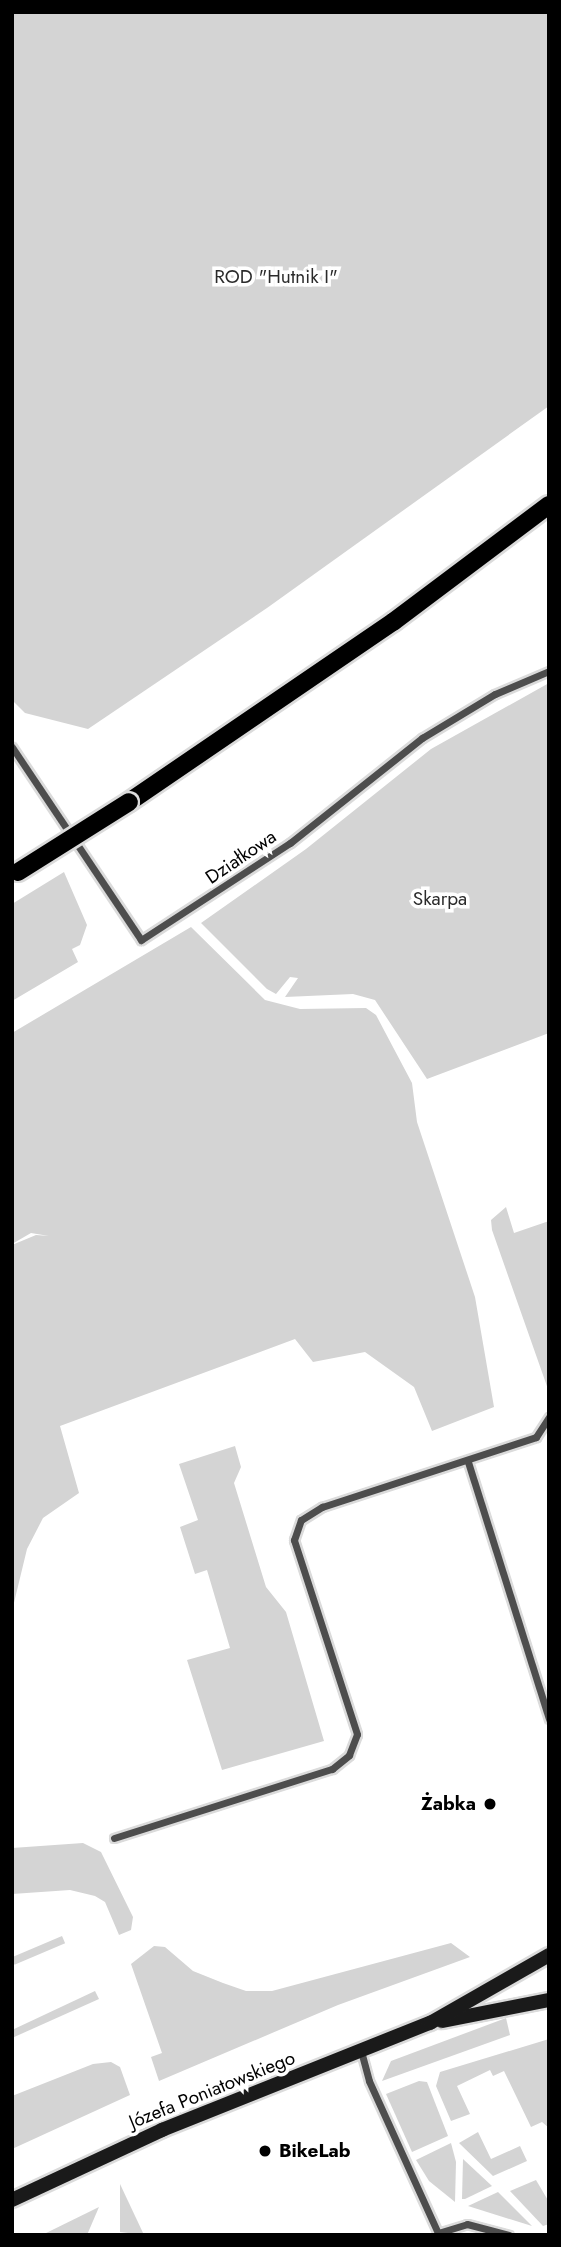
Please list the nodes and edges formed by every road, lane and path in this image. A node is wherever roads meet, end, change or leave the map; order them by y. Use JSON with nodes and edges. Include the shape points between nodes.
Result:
{"nodes":[{"id":1,"x":549,"y":505,"type":"edge"},
{"id":2,"x":549,"y":671,"type":"edge"},
{"id":3,"x":12,"y":747,"type":"edge"},
{"id":4,"x":15,"y":874,"type":"edge"},
{"id":5,"x":549,"y":1417,"type":"edge"},
{"id":6,"x":468,"y":1462,"type":"junction"},
{"id":7,"x":549,"y":1719,"type":"edge"},
{"id":8,"x":114,"y":1838,"type":"dead end"},
{"id":9,"x":549,"y":1955,"type":"edge"},
{"id":10,"x":549,"y":2000,"type":"edge"},
{"id":11,"x":430,"y":2023,"type":"junction"},
{"id":12,"x":361,"y":2050,"type":"junction"},
{"id":13,"x":12,"y":2200,"type":"edge"},
{"id":14,"x":509,"y":2235,"type":"edge"}],
"edges":[{"from":1,"to":4,"type":"main road","bridge":true,"via":[[393,622]]},
{"from":2,"to":3,"type":"street","name":"Działkowa","via":[[495,694],[422,738],[290,843],[142,940]]},
{"from":5,"to":6,"type":"street","via":[[537,1437]]},
{"from":6,"to":7,"type":"street"},
{"from":6,"to":8,"type":"street","via":[[322,1507],[301,1520],[294,1540],[357,1734],[349,1755],[332,1769]]},
{"from":9,"to":11,"type":"street","name":"Józefa Poniatowskiego"},
{"from":10,"to":11,"type":"street","name":"Józefa Poniatowskiego"},
{"from":11,"to":12,"type":"street","name":"Józefa Poniatowskiego"},
{"from":12,"to":13,"type":"street","name":"Józefa Poniatowskiego","via":[[162,2130]]},
{"from":12,"to":14,"type":"street","via":[[369,2081],[438,2233],[467,2224]]}]}
